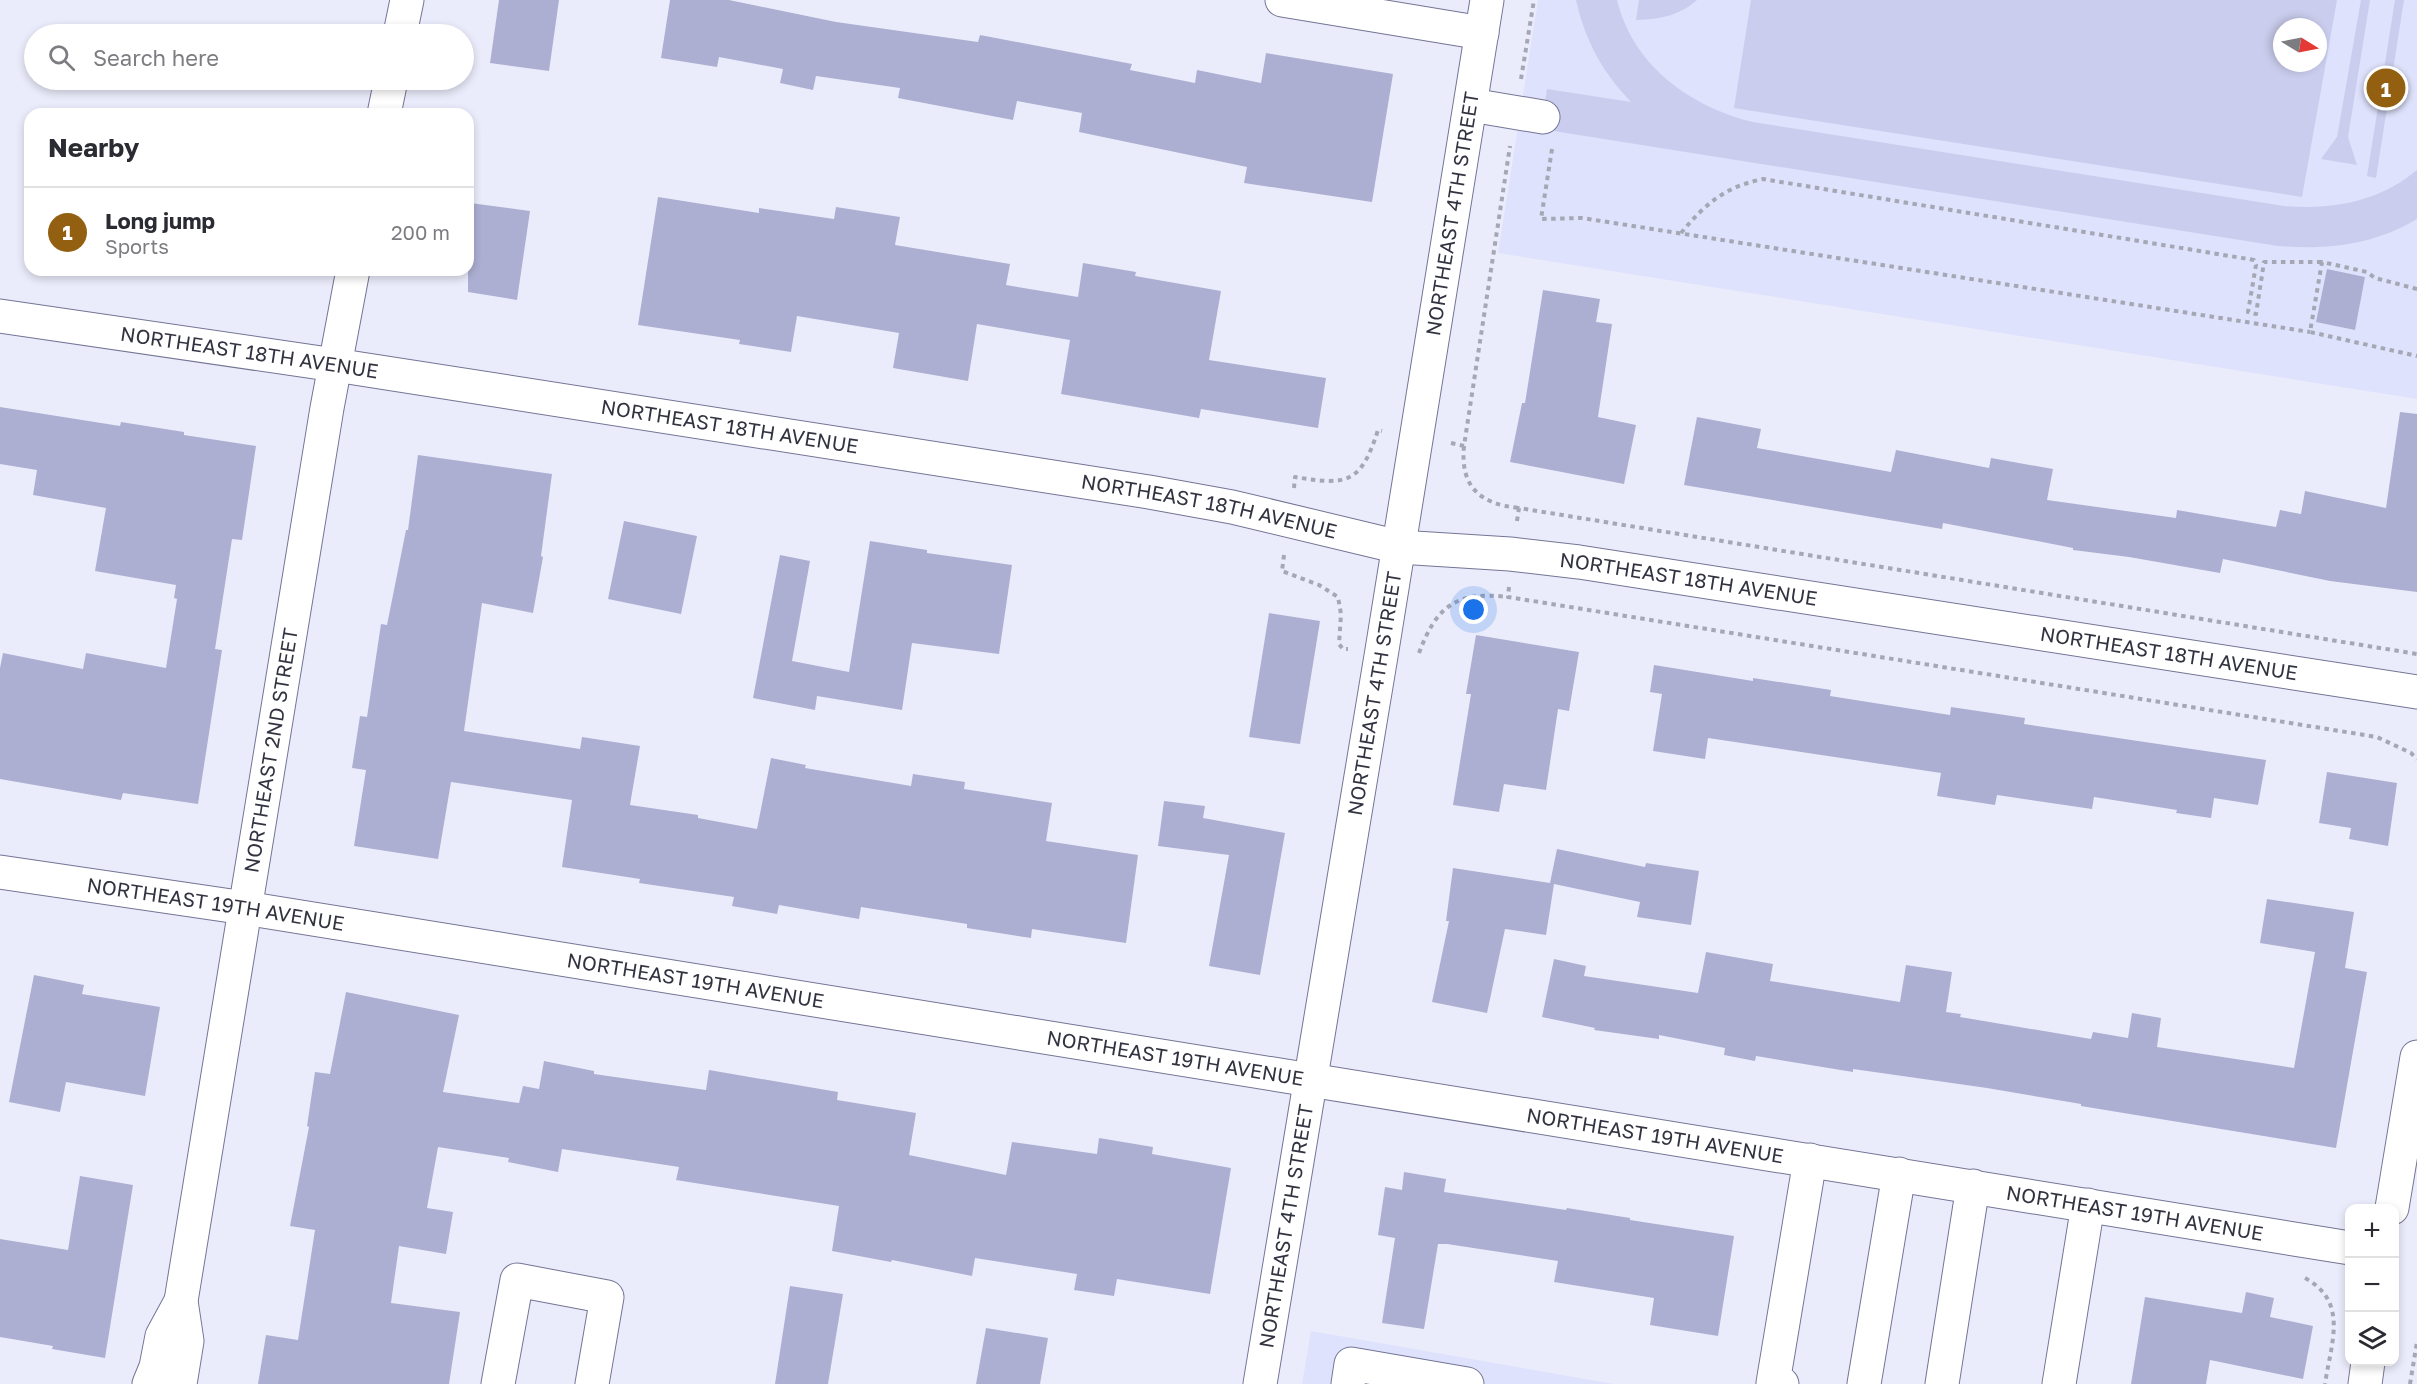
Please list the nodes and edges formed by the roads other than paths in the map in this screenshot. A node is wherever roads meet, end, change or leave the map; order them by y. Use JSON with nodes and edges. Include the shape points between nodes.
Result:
{"nodes":[{"id":1,"x":407,"y":0,"type":"edge"},
{"id":2,"x":1282,"y":0,"type":"edge"},
{"id":3,"x":1488,"y":0,"type":"edge"},
{"id":4,"x":402,"y":24,"type":"edge"},
{"id":5,"x":1482,"y":33,"type":"junction"},
{"id":6,"x":389,"y":90,"type":"edge"},
{"id":7,"x":1471,"y":105,"type":"junction"},
{"id":8,"x":385,"y":108,"type":"edge"},
{"id":9,"x":1548,"y":129,"type":"road end"},
{"id":10,"x":352,"y":276,"type":"edge"},
{"id":11,"x":0,"y":315,"type":"edge"},
{"id":12,"x":335,"y":365,"type":"junction"},
{"id":13,"x":1399,"y":547,"type":"junction"},
{"id":14,"x":2417,"y":692,"type":"edge"},
{"id":15,"x":0,"y":872,"type":"edge"},
{"id":16,"x":245,"y":908,"type":"junction"},
{"id":17,"x":2417,"y":1057,"type":"edge"},
{"id":18,"x":1310,"y":1079,"type":"junction"},
{"id":19,"x":1810,"y":1160,"type":"junction"},
{"id":20,"x":1899,"y":1174,"type":"junction"},
{"id":21,"x":1973,"y":1186,"type":"junction"},
{"id":22,"x":2393,"y":1204,"type":"edge"},
{"id":23,"x":2088,"y":1205,"type":"junction"},
{"id":24,"x":2345,"y":1247,"type":"edge"},
{"id":25,"x":181,"y":1301,"type":"junction"},
{"id":26,"x":2367,"y":1366,"type":"edge"},
{"id":27,"x":150,"y":1384,"type":"edge"},
{"id":28,"x":180,"y":1384,"type":"edge"},
{"id":29,"x":498,"y":1384,"type":"edge"},
{"id":30,"x":592,"y":1384,"type":"edge"},
{"id":31,"x":1260,"y":1384,"type":"edge"},
{"id":32,"x":1348,"y":1384,"type":"edge"},
{"id":33,"x":1467,"y":1384,"type":"edge"},
{"id":34,"x":1782,"y":1384,"type":"edge"},
{"id":35,"x":1864,"y":1384,"type":"edge"},
{"id":36,"x":1942,"y":1384,"type":"edge"},
{"id":37,"x":2059,"y":1384,"type":"edge"},
{"id":38,"x":2364,"y":1384,"type":"edge"}],
"edges":[{"from":1,"to":4,"type":"street"},
{"from":2,"to":5,"type":"street"},
{"from":3,"to":5,"type":"street","name":"NORTHEAST 4TH STREET"},
{"from":5,"to":7,"type":"street","name":"NORTHEAST 4TH STREET"},
{"from":6,"to":8,"type":"street"},
{"from":7,"to":9,"type":"street"},
{"from":7,"to":13,"type":"street","name":"NORTHEAST 4TH STREET"},
{"from":10,"to":12,"type":"street","name":"NORTHEAST 2ND STREET"},
{"from":11,"to":12,"type":"street","name":"NORTHEAST 18TH AVENUE"},
{"from":12,"to":13,"type":"street","name":"NORTHEAST 18TH AVENUE","via":[[1149,492],[1232,507]]},
{"from":12,"to":16,"type":"street","name":"NORTHEAST 2ND STREET"},
{"from":13,"to":14,"type":"street","name":"NORTHEAST 18TH AVENUE","via":[[1578,562]]},
{"from":13,"to":18,"type":"street","name":"NORTHEAST 4TH STREET"},
{"from":15,"to":16,"type":"street","name":"NORTHEAST 19TH AVENUE"},
{"from":16,"to":18,"type":"street","name":"NORTHEAST 19TH AVENUE"},
{"from":16,"to":25,"type":"street","name":"NORTHEAST 2ND STREET"},
{"from":17,"to":22,"type":"street"},
{"from":18,"to":19,"type":"street","name":"NORTHEAST 19TH AVENUE"},
{"from":18,"to":31,"type":"street","name":"NORTHEAST 4TH STREET"},
{"from":19,"to":20,"type":"street","name":"NORTHEAST 19TH AVENUE"},
{"from":19,"to":34,"type":"street","via":[[1773,1383]]},
{"from":20,"to":21,"type":"street","name":"NORTHEAST 19TH AVENUE"},
{"from":20,"to":35,"type":"street"},
{"from":21,"to":23,"type":"street","name":"NORTHEAST 19TH AVENUE"},
{"from":21,"to":36,"type":"street"},
{"from":23,"to":24,"type":"street","name":"NORTHEAST 19TH AVENUE"},
{"from":23,"to":37,"type":"street"},
{"from":25,"to":27,"type":"street","name":"NORTHEAST 2ND STREET","via":[[162,1336]]},
{"from":25,"to":28,"type":"street","name":"NORTHEAST 2ND STREET","via":[[188,1341]]},
{"from":26,"to":38,"type":"street"},
{"from":29,"to":30,"type":"street","via":[[517,1280],[607,1298]]},
{"from":32,"to":33,"type":"street","via":[[1351,1364]]}]}
